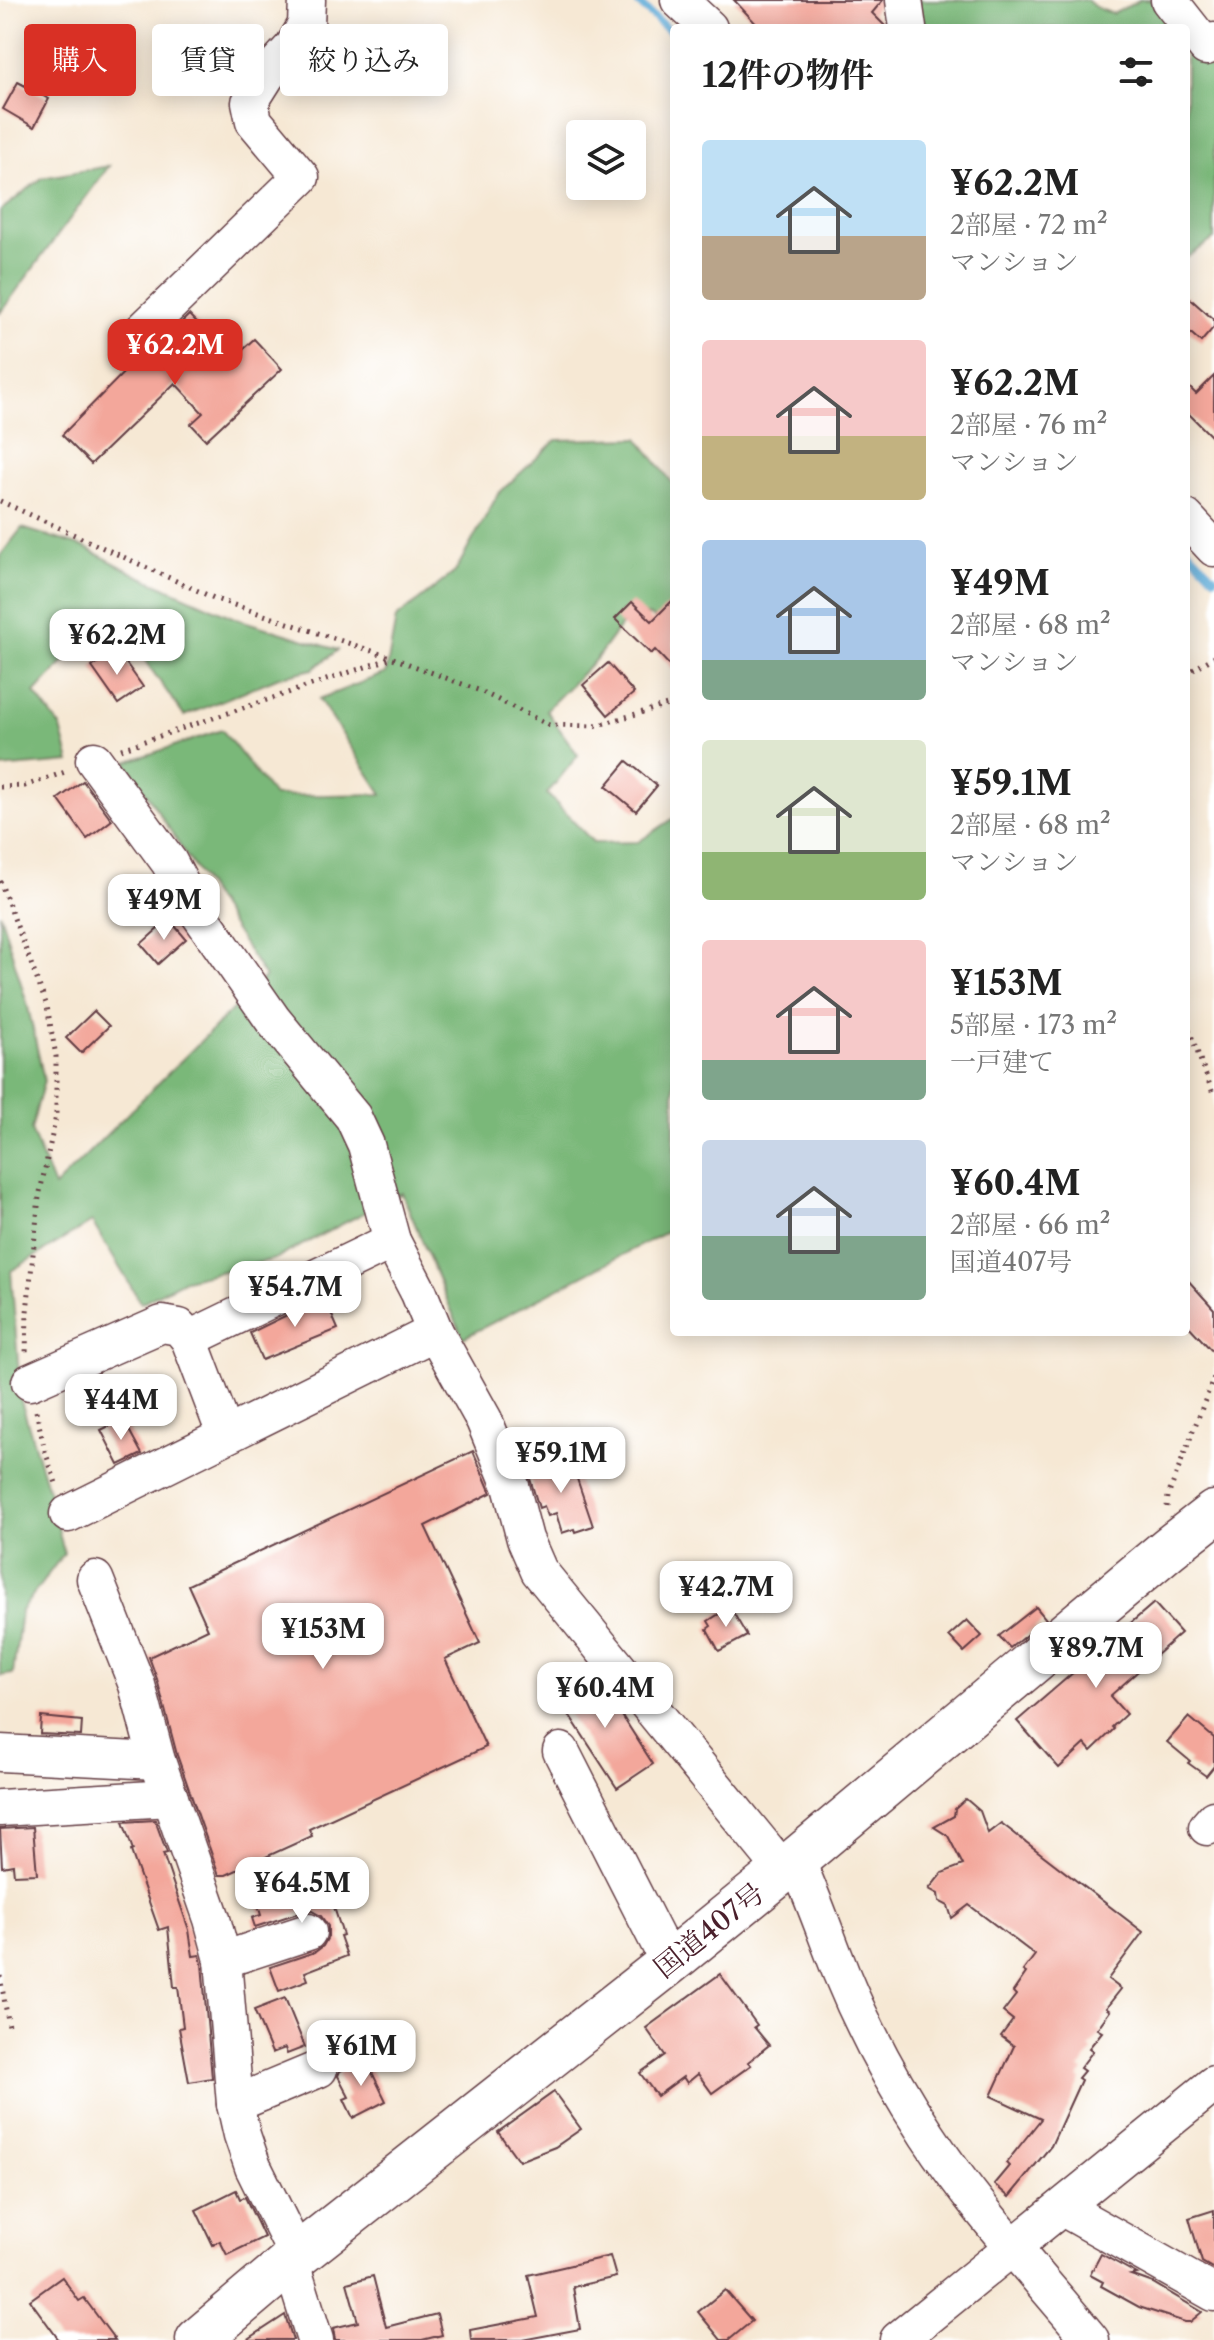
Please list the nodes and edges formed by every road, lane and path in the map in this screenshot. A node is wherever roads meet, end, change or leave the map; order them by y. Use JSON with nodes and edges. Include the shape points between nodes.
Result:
{"nodes":[{"id":1,"x":307,"y":0,"type":"edge"},
{"id":2,"x":679,"y":0,"type":"edge"},
{"id":3,"x":904,"y":0,"type":"edge"},
{"id":4,"x":1169,"y":0,"type":"edge"},
{"id":5,"x":705,"y":24,"type":"edge"},
{"id":6,"x":907,"y":24,"type":"edge"},
{"id":7,"x":1188,"y":24,"type":"edge"},
{"id":8,"x":1190,"y":27,"type":"edge"},
{"id":9,"x":1214,"y":41,"type":"edge"},
{"id":10,"x":133,"y":340,"type":"dead end"},
{"id":11,"x":0,"y":501,"type":"edge"},
{"id":12,"x":1190,"y":522,"type":"edge"},
{"id":13,"x":1214,"y":548,"type":"edge"},
{"id":14,"x":1214,"y":657,"type":"edge"},
{"id":15,"x":393,"y":658,"type":"junction"},
{"id":16,"x":1190,"y":672,"type":"edge"},
{"id":17,"x":670,"y":704,"type":"edge"},
{"id":18,"x":94,"y":760,"type":"junction"},
{"id":19,"x":0,"y":787,"type":"edge"},
{"id":20,"x":0,"y":881,"type":"edge"},
{"id":21,"x":1,"y":892,"type":"edge"},
{"id":22,"x":1190,"y":1033,"type":"edge"},
{"id":23,"x":1214,"y":1096,"type":"edge"},
{"id":24,"x":392,"y":1241,"type":"junction"},
{"id":25,"x":435,"y":1332,"type":"junction"},
{"id":26,"x":189,"y":1339,"type":"junction"},
{"id":27,"x":1214,"y":1377,"type":"edge"},
{"id":28,"x":30,"y":1382,"type":"junction"},
{"id":29,"x":225,"y":1434,"type":"junction"},
{"id":30,"x":1214,"y":1513,"type":"edge"},
{"id":31,"x":68,"y":1514,"type":"joint"},
{"id":32,"x":1169,"y":1548,"type":"junction"},
{"id":33,"x":95,"y":1579,"type":"dead end"},
{"id":34,"x":561,"y":1751,"type":"dead end"},
{"id":35,"x":0,"y":1753,"type":"edge"},
{"id":36,"x":157,"y":1761,"type":"junction"},
{"id":37,"x":170,"y":1798,"type":"junction"},
{"id":38,"x":0,"y":1808,"type":"edge"},
{"id":39,"x":788,"y":1866,"type":"junction"},
{"id":40,"x":308,"y":1932,"type":"dead end"},
{"id":41,"x":223,"y":1960,"type":"junction"},
{"id":42,"x":669,"y":1963,"type":"junction"},
{"id":43,"x":0,"y":1976,"type":"edge"},
{"id":44,"x":9,"y":2026,"type":"dead end"},
{"id":45,"x":319,"y":2069,"type":"dead end"},
{"id":46,"x":1214,"y":2084,"type":"edge"},
{"id":47,"x":235,"y":2104,"type":"junction"},
{"id":48,"x":1063,"y":2208,"type":"junction"},
{"id":49,"x":1013,"y":2246,"type":"junction"},
{"id":50,"x":294,"y":2260,"type":"junction"},
{"id":51,"x":1214,"y":2293,"type":"edge"},
{"id":52,"x":198,"y":2340,"type":"edge"},
{"id":53,"x":315,"y":2340,"type":"edge"},
{"id":54,"x":898,"y":2340,"type":"edge"},
{"id":55,"x":1091,"y":2340,"type":"edge"}],
"edges":[{"from":1,"to":10,"type":"street","via":[[306,25],[250,102],[254,121],[301,177]]},
{"from":2,"to":5,"type":"street"},
{"from":3,"to":6,"type":"street"},
{"from":4,"to":7,"type":"street"},
{"from":8,"to":9,"type":"street","via":[[1206,47]]},
{"from":11,"to":15,"type":"path","via":[[216,599]]},
{"from":12,"to":13,"type":"street"},
{"from":14,"to":16,"type":"path"},
{"from":15,"to":17,"type":"path","via":[[478,690],[549,725],[595,726]]},
{"from":15,"to":18,"type":"path"},
{"from":18,"to":19,"type":"path","via":[[25,786]]},
{"from":18,"to":24,"type":"street","via":[[273,1020],[353,1117],[366,1145]]},
{"from":20,"to":21,"type":"path"},
{"from":21,"to":28,"type":"path","via":[[47,1006],[56,1056],[56,1116],[39,1197],[27,1312]]},
{"from":22,"to":23,"type":"path"},
{"from":24,"to":25,"type":"street"},
{"from":24,"to":26,"type":"street"},
{"from":25,"to":29,"type":"street"},
{"from":25,"to":39,"type":"street","via":[[484,1420],[539,1571],[774,1859]]},
{"from":26,"to":28,"type":"street","via":[[179,1327],[162,1324]]},
{"from":26,"to":29,"type":"street"},
{"from":27,"to":32,"type":"path","via":[[1168,1496]]},
{"from":28,"to":31,"type":"path","via":[[45,1451]]},
{"from":29,"to":31,"type":"street"},
{"from":30,"to":32,"type":"highway","name":"国道407号"},
{"from":32,"to":39,"type":"highway","name":"国道407号"},
{"from":33,"to":36,"type":"street","via":[[137,1685]]},
{"from":34,"to":42,"type":"street"},
{"from":35,"to":36,"type":"street"},
{"from":36,"to":37,"type":"street"},
{"from":37,"to":38,"type":"street"},
{"from":37,"to":41,"type":"street"},
{"from":39,"to":42,"type":"highway","name":"国道407号"},
{"from":39,"to":49,"type":"street","via":[[813,1898],[886,2067],[927,2135]]},
{"from":40,"to":41,"type":"street"},
{"from":41,"to":47,"type":"street"},
{"from":42,"to":50,"type":"highway","name":"国道407号"},
{"from":43,"to":44,"type":"path"},
{"from":45,"to":47,"type":"street"},
{"from":46,"to":48,"type":"street"},
{"from":47,"to":50,"type":"street","via":[[253,2167]]},
{"from":48,"to":49,"type":"street"},
{"from":48,"to":51,"type":"street"},
{"from":49,"to":54,"type":"street"},
{"from":49,"to":55,"type":"street"},
{"from":50,"to":52,"type":"highway","name":"国道407号"},
{"from":50,"to":53,"type":"street"}]}
